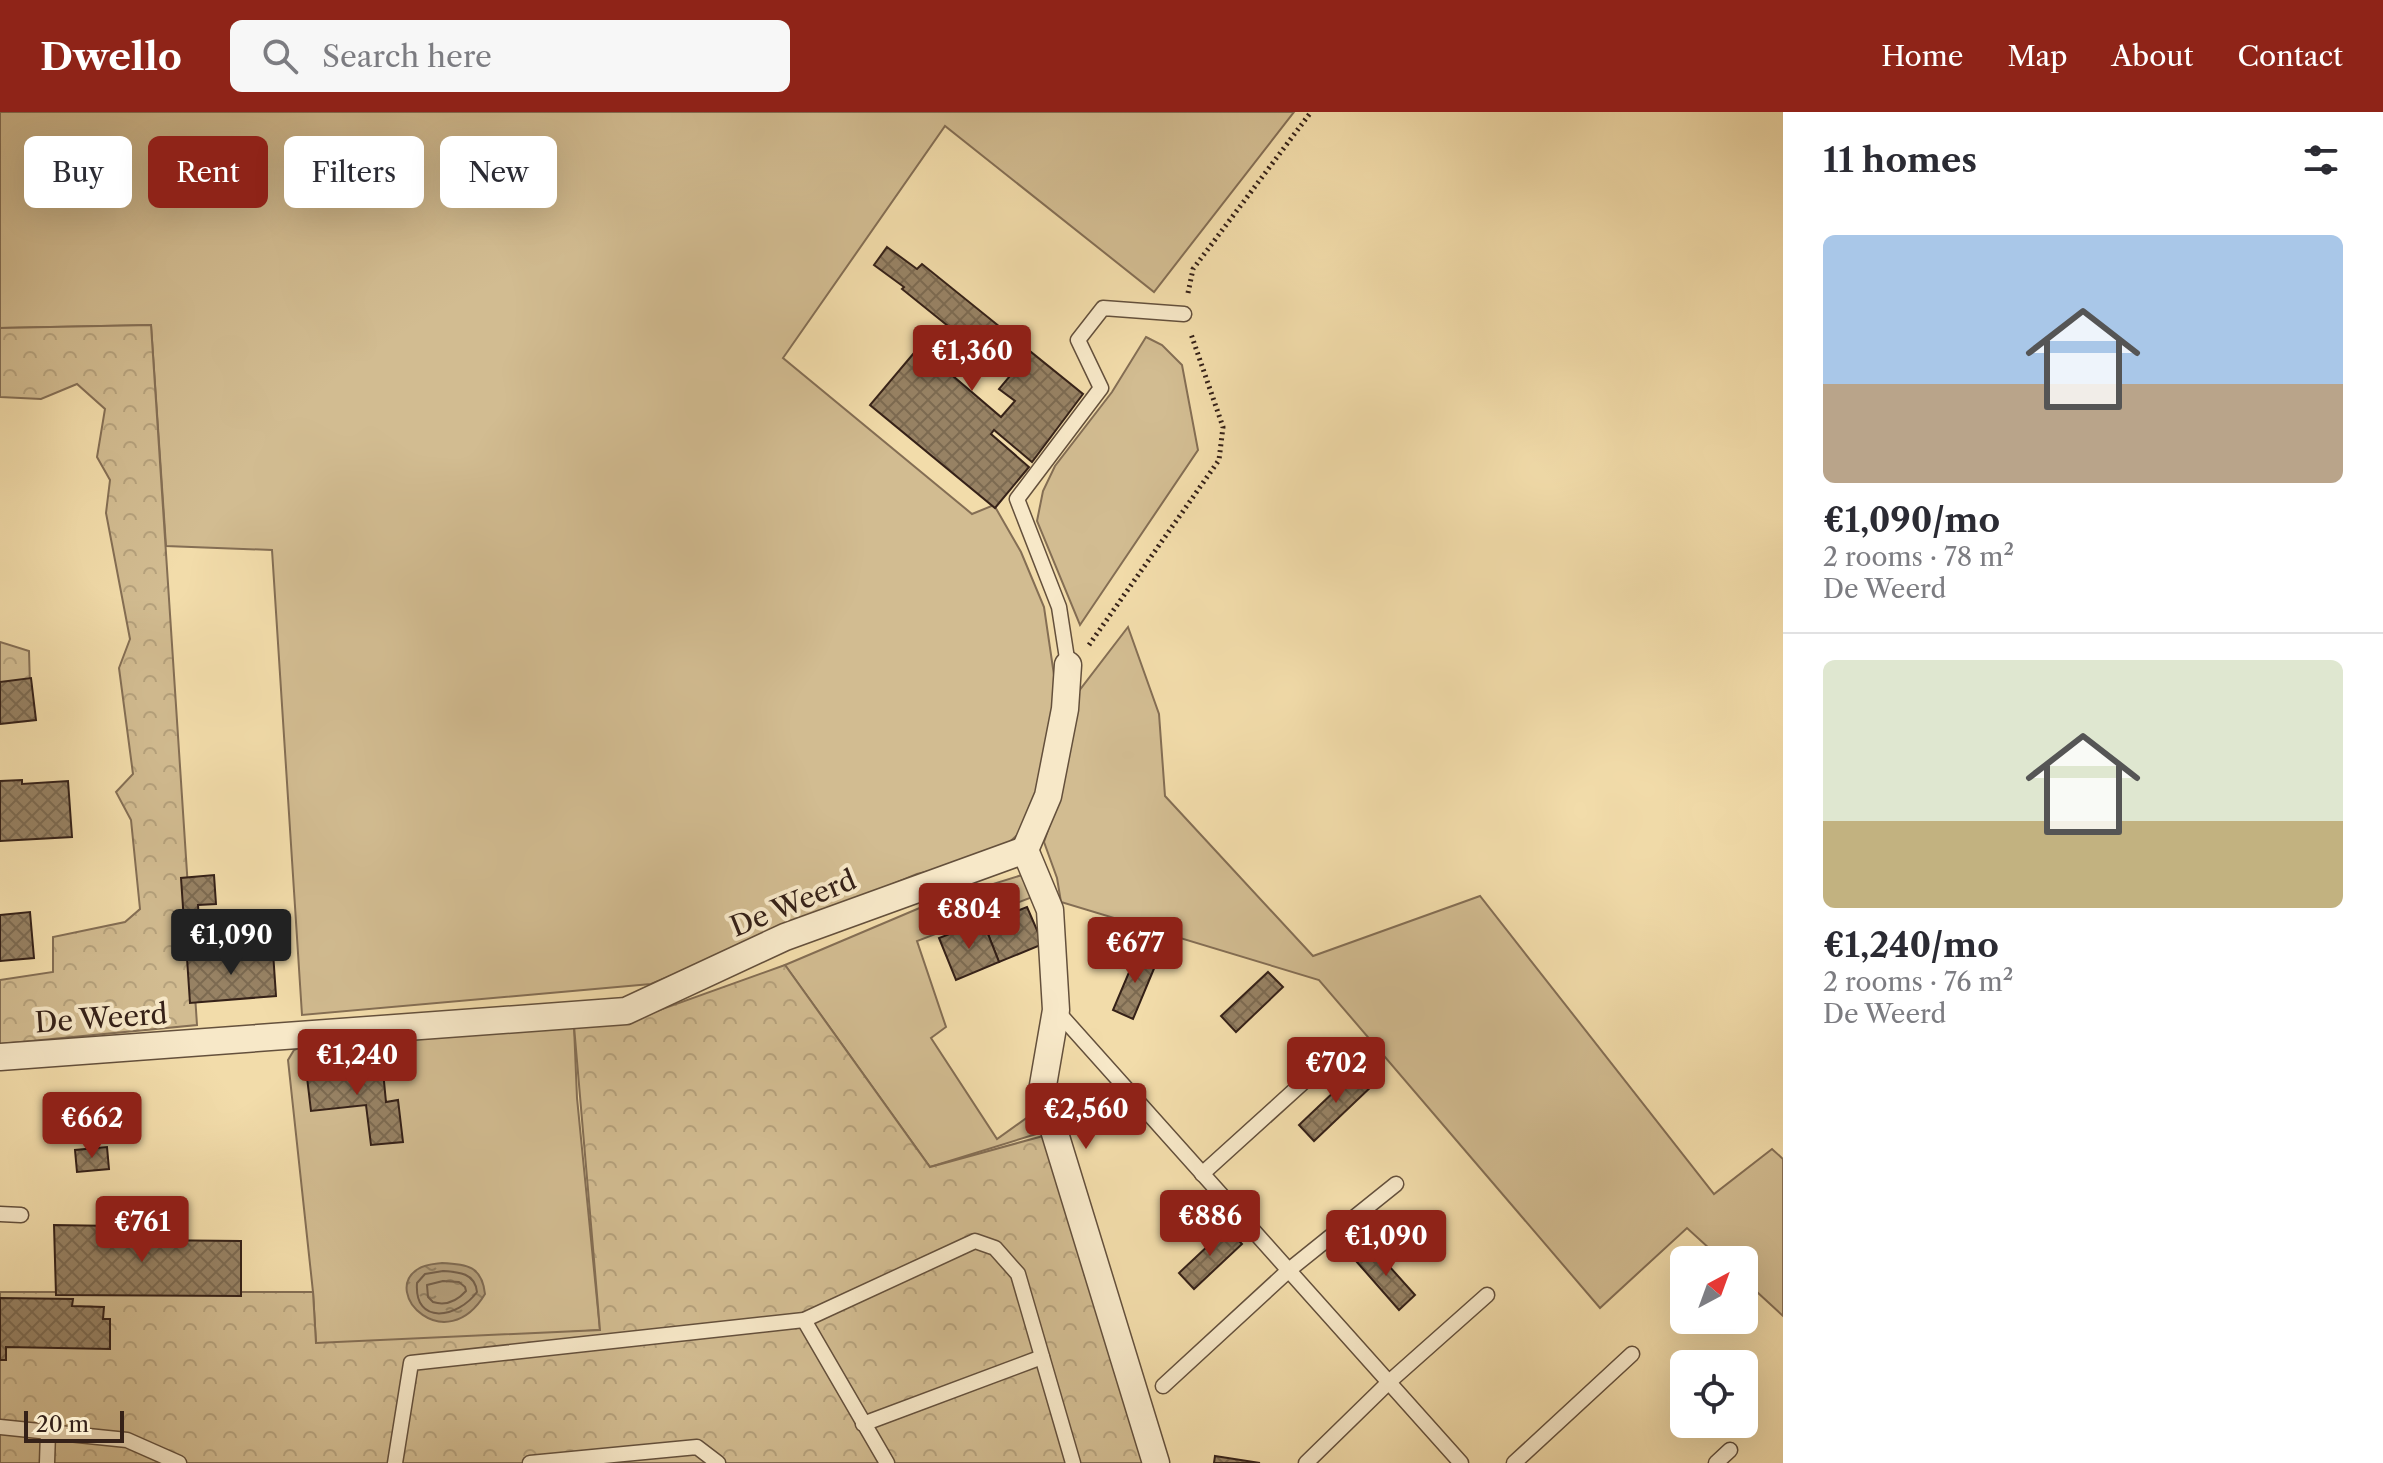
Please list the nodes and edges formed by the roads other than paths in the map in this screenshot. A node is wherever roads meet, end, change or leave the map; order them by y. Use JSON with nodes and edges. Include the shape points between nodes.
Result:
{"nodes":[{"id":1,"x":1184,"y":314,"type":"road end"},
{"id":2,"x":1068,"y":665,"type":"joint"},
{"id":3,"x":1025,"y":850,"type":"junction"},
{"id":4,"x":1056,"y":1010,"type":"junction"},
{"id":5,"x":0,"y":1057,"type":"edge"},
{"id":6,"x":1308,"y":1078,"type":"dead end"},
{"id":7,"x":1202,"y":1174,"type":"junction"},
{"id":8,"x":1396,"y":1184,"type":"dead end"},
{"id":9,"x":0,"y":1214,"type":"edge"},
{"id":10,"x":21,"y":1215,"type":"dead end"},
{"id":11,"x":1289,"y":1270,"type":"junction"},
{"id":12,"x":1487,"y":1295,"type":"dead end"},
{"id":13,"x":804,"y":1320,"type":"junction"},
{"id":14,"x":1632,"y":1354,"type":"dead end"},
{"id":15,"x":1042,"y":1357,"type":"junction"},
{"id":16,"x":1389,"y":1382,"type":"junction"},
{"id":17,"x":1163,"y":1386,"type":"dead end"},
{"id":18,"x":863,"y":1424,"type":"junction"},
{"id":19,"x":0,"y":1427,"type":"edge"},
{"id":20,"x":48,"y":1432,"type":"junction"},
{"id":21,"x":1730,"y":1450,"type":"dead end"},
{"id":22,"x":47,"y":1463,"type":"edge"},
{"id":23,"x":179,"y":1463,"type":"edge"},
{"id":24,"x":395,"y":1463,"type":"edge"},
{"id":25,"x":530,"y":1463,"type":"edge"},
{"id":26,"x":718,"y":1463,"type":"edge"},
{"id":27,"x":887,"y":1463,"type":"edge"},
{"id":28,"x":1073,"y":1463,"type":"edge"},
{"id":29,"x":1156,"y":1463,"type":"edge"},
{"id":30,"x":1306,"y":1463,"type":"edge"},
{"id":31,"x":1461,"y":1463,"type":"edge"},
{"id":32,"x":1514,"y":1463,"type":"edge"},
{"id":33,"x":1716,"y":1463,"type":"edge"}],
"edges":[{"from":1,"to":2,"type":"lane","via":[[1103,308],[1078,340],[1101,388],[1017,499],[1059,607]]},
{"from":2,"to":3,"type":"street","via":[[1048,796]]},
{"from":3,"to":4,"type":"street","via":[[1050,910]]},
{"from":3,"to":5,"type":"street","name":"De Weerd","via":[[785,937],[626,1011]]},
{"from":4,"to":7,"type":"lane"},
{"from":4,"to":29,"type":"street","via":[[1042,1091]]},
{"from":6,"to":7,"type":"lane"},
{"from":7,"to":11,"type":"lane"},
{"from":8,"to":11,"type":"lane"},
{"from":9,"to":10,"type":"lane"},
{"from":11,"to":16,"type":"lane"},
{"from":11,"to":17,"type":"lane"},
{"from":12,"to":16,"type":"lane"},
{"from":13,"to":15,"type":"lane","via":[[975,1241],[995,1248],[1018,1274]]},
{"from":13,"to":18,"type":"lane"},
{"from":13,"to":24,"type":"lane","via":[[411,1363]]},
{"from":14,"to":32,"type":"lane"},
{"from":15,"to":18,"type":"lane"},
{"from":15,"to":28,"type":"lane"},
{"from":16,"to":30,"type":"lane"},
{"from":16,"to":31,"type":"lane"},
{"from":18,"to":27,"type":"lane"},
{"from":19,"to":20,"type":"lane"},
{"from":20,"to":22,"type":"lane"},
{"from":20,"to":23,"type":"lane","via":[[127,1440]]},
{"from":21,"to":33,"type":"lane"},
{"from":25,"to":26,"type":"lane","via":[[697,1447]]}]}
